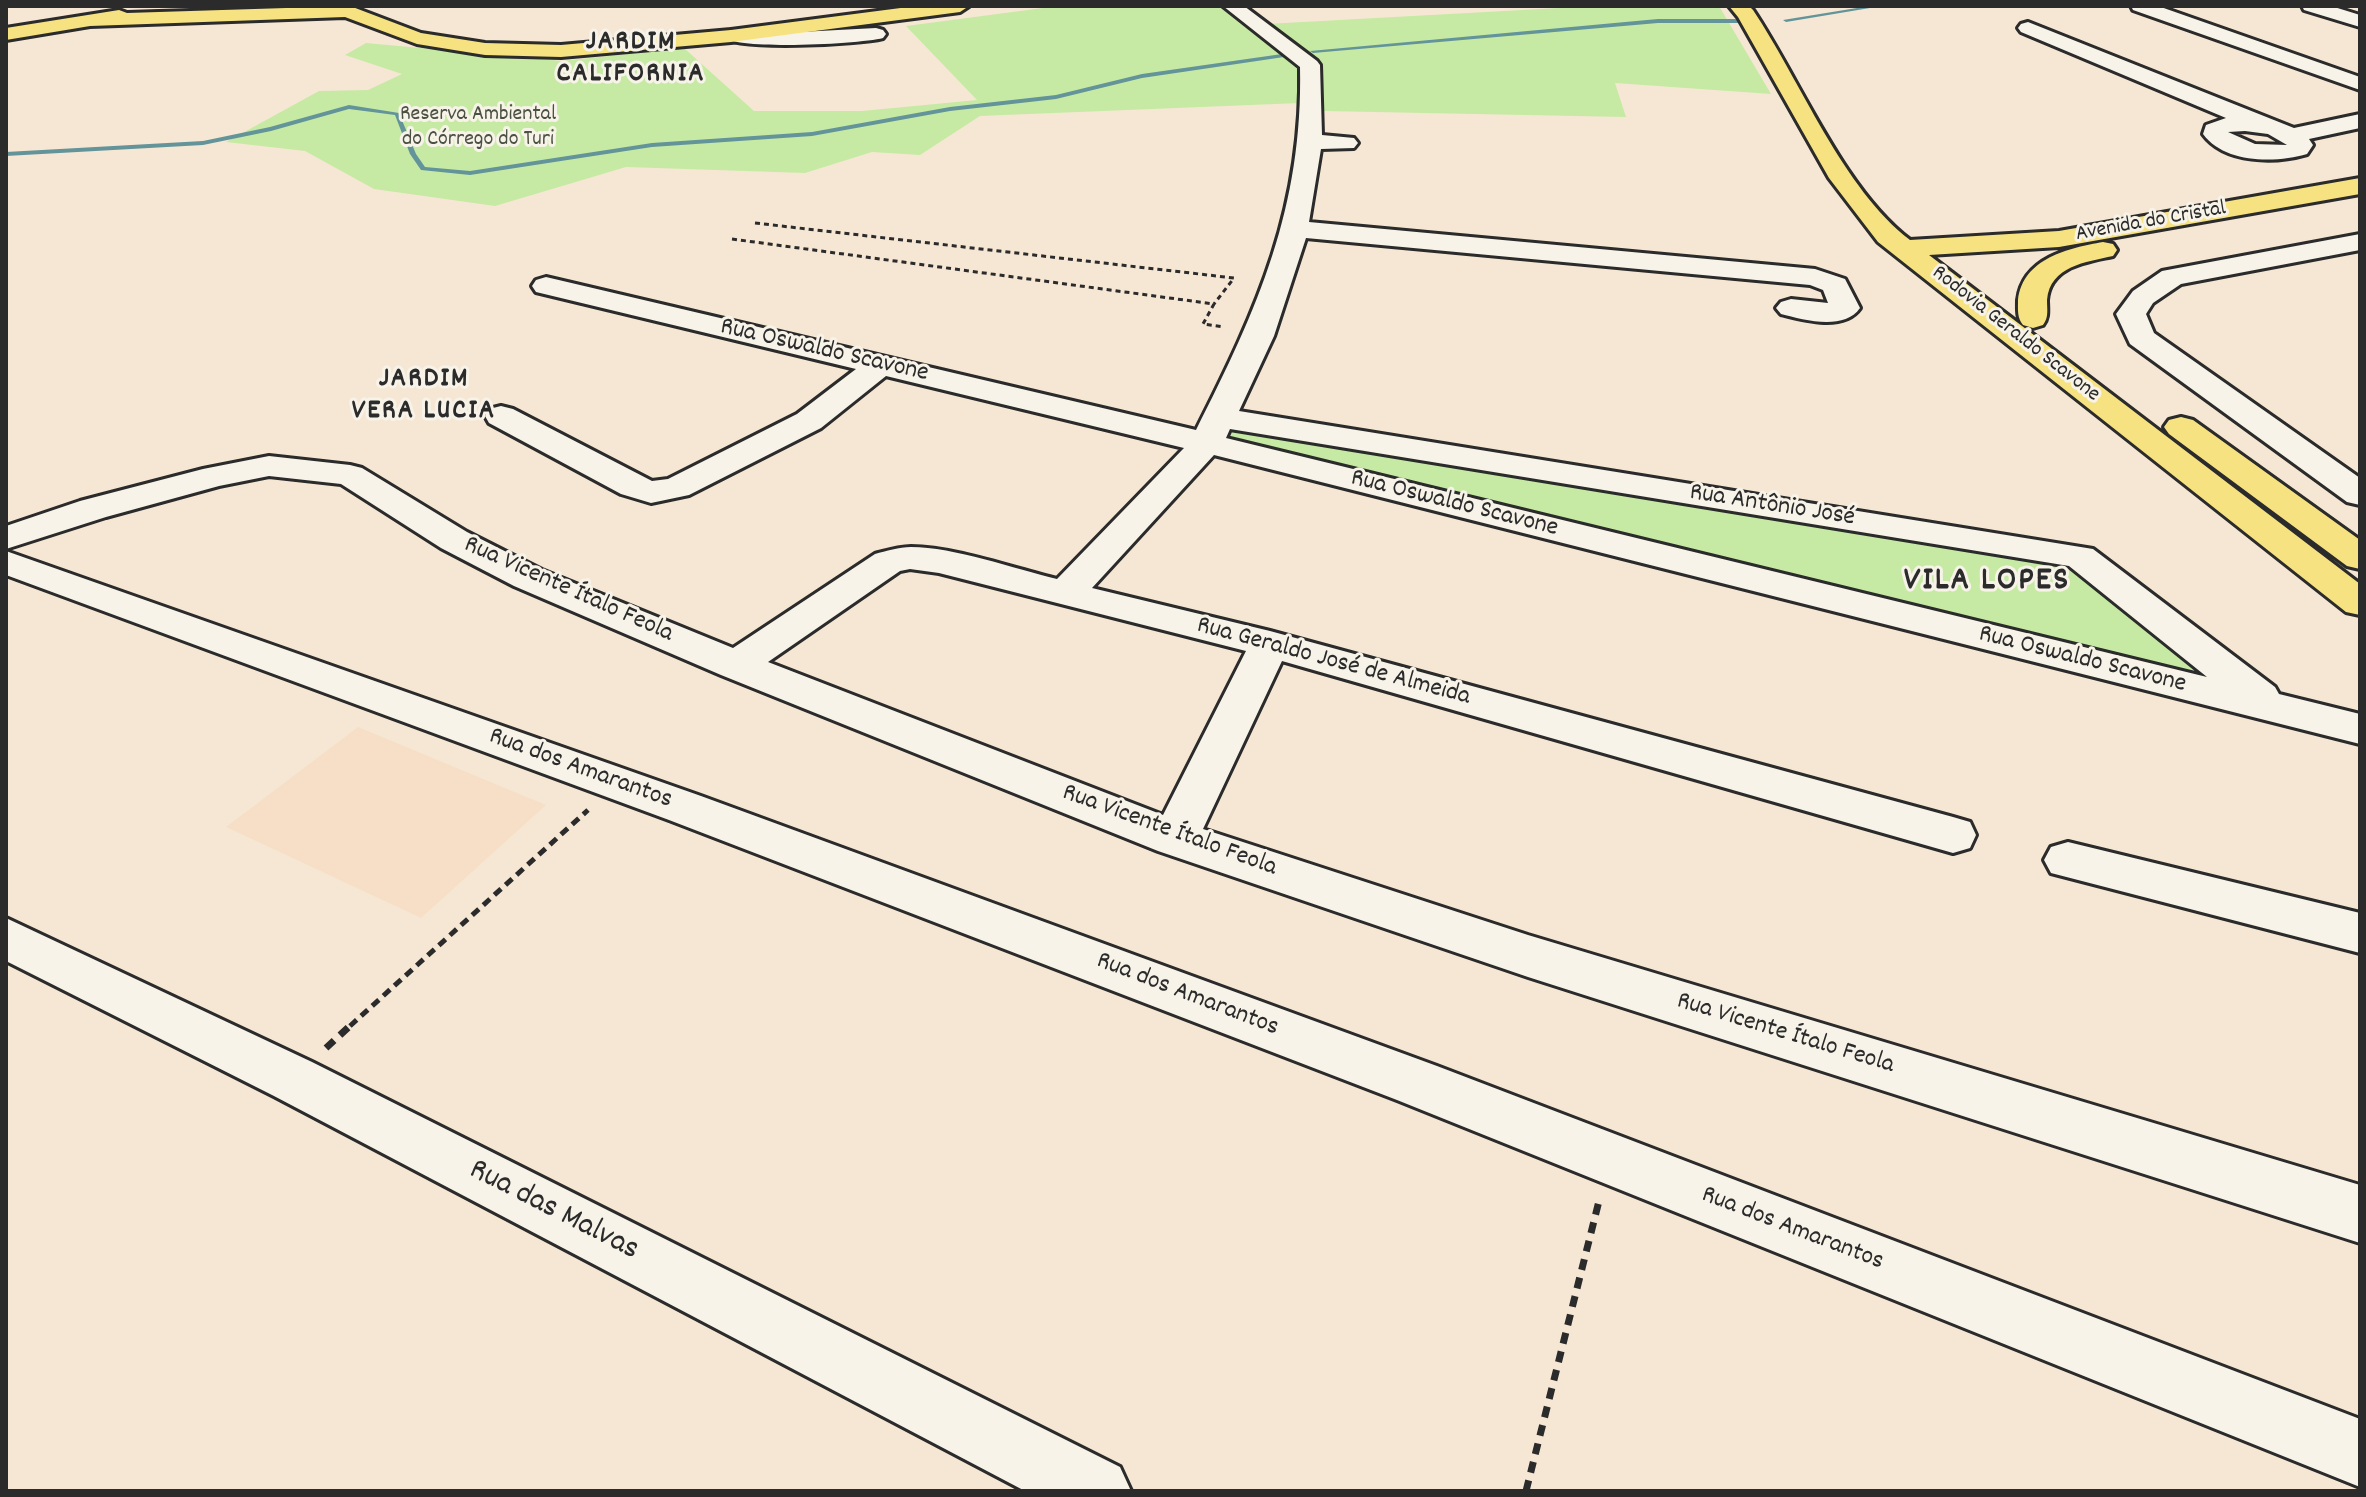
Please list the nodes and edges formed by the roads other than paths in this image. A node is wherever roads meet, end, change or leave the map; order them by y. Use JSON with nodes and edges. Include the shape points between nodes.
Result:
{"nodes":[{"id":1,"x":181,"y":6,"type":"edge"},
{"id":2,"x":960,"y":6,"type":"edge"},
{"id":3,"x":1232,"y":6,"type":"edge"},
{"id":4,"x":1738,"y":6,"type":"edge"},
{"id":5,"x":1773,"y":6,"type":"edge"},
{"id":6,"x":2140,"y":6,"type":"edge"},
{"id":7,"x":2311,"y":6,"type":"edge"},
{"id":8,"x":346,"y":9,"type":"edge"},
{"id":9,"x":203,"y":10,"type":"edge"},
{"id":10,"x":92,"y":21,"type":"junction"},
{"id":11,"x":2360,"y":21,"type":"edge"},
{"id":12,"x":2028,"y":28,"type":"dead end"},
{"id":13,"x":6,"y":34,"type":"edge"},
{"id":14,"x":876,"y":34,"type":"dead end"},
{"id":15,"x":731,"y":36,"type":"junction"},
{"id":16,"x":2360,"y":84,"type":"edge"},
{"id":17,"x":2360,"y":121,"type":"edge"},
{"id":18,"x":2265,"y":126,"type":"junction"},
{"id":19,"x":1843,"y":128,"type":"dead end"},
{"id":20,"x":2291,"y":136,"type":"junction"},
{"id":21,"x":1310,"y":142,"type":"junction"},
{"id":22,"x":1346,"y":143,"type":"dead end"},
{"id":23,"x":2360,"y":186,"type":"edge"},
{"id":24,"x":2360,"y":205,"type":"edge"},
{"id":25,"x":1294,"y":229,"type":"junction"},
{"id":26,"x":1925,"y":236,"type":"junction"},
{"id":27,"x":2360,"y":242,"type":"edge"},
{"id":28,"x":2325,"y":248,"type":"junction"},
{"id":29,"x":2360,"y":266,"type":"edge"},
{"id":30,"x":546,"y":286,"type":"dead end"},
{"id":31,"x":1791,"y":308,"type":"dead end"},
{"id":32,"x":2033,"y":319,"type":"junction"},
{"id":33,"x":879,"y":366,"type":"junction"},
{"id":34,"x":2134,"y":393,"type":"dead end"},
{"id":35,"x":2159,"y":411,"type":"dead end"},
{"id":36,"x":501,"y":416,"type":"dead end"},
{"id":37,"x":1214,"y":431,"type":"junction"},
{"id":38,"x":2360,"y":494,"type":"edge"},
{"id":39,"x":6,"y":538,"type":"edge"},
{"id":40,"x":2360,"y":558,"type":"edge"},
{"id":41,"x":6,"y":562,"type":"edge"},
{"id":42,"x":1067,"y":592,"type":"junction"},
{"id":43,"x":2360,"y":603,"type":"edge"},
{"id":44,"x":1270,"y":644,"type":"junction"},
{"id":45,"x":736,"y":665,"type":"junction"},
{"id":46,"x":2275,"y":709,"type":"junction"},
{"id":47,"x":2360,"y":729,"type":"edge"},
{"id":48,"x":1953,"y":835,"type":"dead end"},
{"id":49,"x":1175,"y":838,"type":"junction"},
{"id":50,"x":2068,"y":860,"type":"dead end"},
{"id":51,"x":2360,"y":933,"type":"edge"},
{"id":52,"x":6,"y":938,"type":"edge"},
{"id":53,"x":2360,"y":1214,"type":"edge"},
{"id":54,"x":2360,"y":1453,"type":"edge"},
{"id":55,"x":1096,"y":1491,"type":"edge"}],
"edges":[{"from":1,"to":10,"type":"main road"},
{"from":2,"to":15,"type":"main road"},
{"from":3,"to":21,"type":"street","via":[[1308,61]]},
{"from":4,"to":26,"type":"main road","name":"Rodovia Geraldo Scavone","via":[[1841,178],[1887,236]]},
{"from":5,"to":19,"type":"main road","via":[[1771,13]]},
{"from":6,"to":16,"type":"street"},
{"from":7,"to":11,"type":"street"},
{"from":8,"to":9,"type":"main road"},
{"from":8,"to":15,"type":"main road","via":[[417,38],[485,49],[561,51]]},
{"from":9,"to":10,"type":"main road"},
{"from":10,"to":13,"type":"main road"},
{"from":12,"to":18,"type":"street"},
{"from":14,"to":15,"type":"street","via":[[762,40]]},
{"from":17,"to":20,"type":"street"},
{"from":18,"to":20,"type":"street"},
{"from":18,"to":20,"type":"street","via":[[2225,125],[2214,130],[2230,143],[2270,152],[2299,149]]},
{"from":21,"to":22,"type":"street"},
{"from":21,"to":25,"type":"street"},
{"from":23,"to":26,"type":"main road","name":"Avenida do Cristal","via":[[2059,239]]},
{"from":24,"to":32,"type":"main road","name":"Avenida do Cristal","via":[[2079,254],[2047,270],[2034,291]]},
{"from":25,"to":31,"type":"street","via":[[1815,277],[1835,285],[1845,308],[1837,313]]},
{"from":25,"to":37,"type":"street","via":[[1261,330]]},
{"from":26,"to":32,"type":"main road","name":"Rodovia Geraldo Scavone"},
{"from":26,"to":43,"type":"main road","name":"Rodovia Geraldo Scavone"},
{"from":27,"to":28,"type":"street"},
{"from":28,"to":29,"type":"street"},
{"from":28,"to":38,"type":"street","via":[[2172,277],[2143,297],[2131,314],[2141,338]]},
{"from":30,"to":33,"type":"street","name":"Rua Oswaldo Scavone"},
{"from":32,"to":34,"type":"main road","name":"Rodovia Geraldo Scavone"},
{"from":33,"to":36,"type":"street","via":[[809,421],[677,488],[651,492]]},
{"from":33,"to":37,"type":"street","name":"Rua Oswaldo Scavone"},
{"from":35,"to":40,"type":"main road"},
{"from":37,"to":42,"type":"street"},
{"from":37,"to":46,"type":"street","name":"Rua Oswaldo Scavone"},
{"from":37,"to":46,"type":"street","name":"Rua Antônio José","via":[[2080,557]]},
{"from":39,"to":45,"type":"street","name":"Rua Vicente Ítalo Feola","via":[[93,509],[256,468],[350,475],[454,540],[528,578]]},
{"from":41,"to":54,"type":"street","name":"Rua dos Amarantos","via":[[1417,1083]]},
{"from":42,"to":44,"type":"street","name":"Rua Geraldo José de Almeida"},
{"from":42,"to":45,"type":"street","name":"Rua Geraldo José de Almeida","via":[[939,562],[888,562]]},
{"from":44,"to":48,"type":"street","name":"Rua Geraldo José de Almeida"},
{"from":44,"to":49,"type":"street"},
{"from":45,"to":49,"type":"street","name":"Rua Vicente Ítalo Feola"},
{"from":46,"to":47,"type":"street","name":"Rua Oswaldo Scavone"},
{"from":49,"to":53,"type":"street","name":"Rua Vicente Ítalo Feola","via":[[1528,956]]},
{"from":50,"to":51,"type":"street"},
{"from":52,"to":55,"type":"street","name":"Rua das Malvas","via":[[293,1079]]}]}
